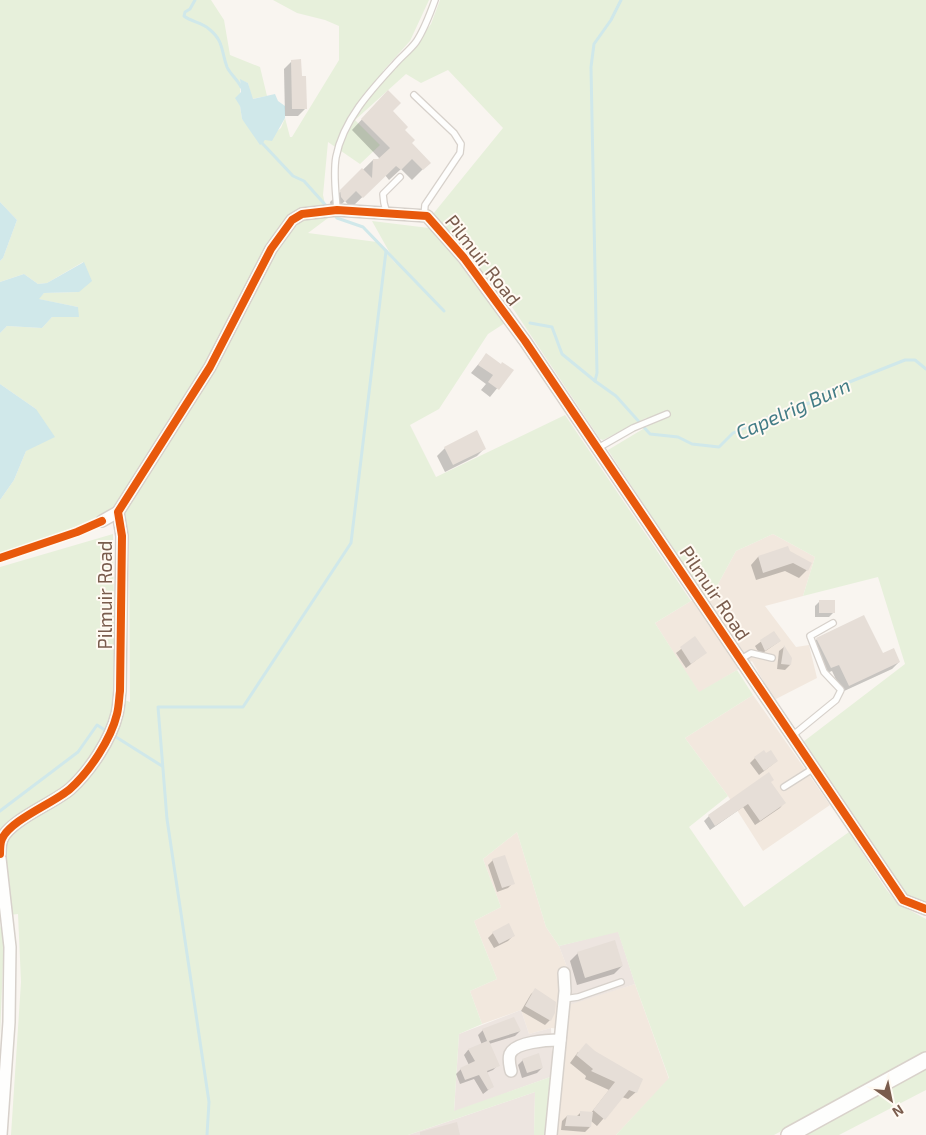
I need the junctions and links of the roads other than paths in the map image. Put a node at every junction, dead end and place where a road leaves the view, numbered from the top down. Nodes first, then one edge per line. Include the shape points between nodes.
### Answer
1 (435, 0) edge
2 (414, 95) dead end
3 (400, 177) dead end
4 (337, 210) junction
5 (387, 214) junction
6 (424, 216) junction
7 (667, 414) dead end
8 (598, 448) junction
9 (118, 512) junction
10 (102, 521) dead end
11 (833, 623) dead end
12 (772, 658) dead end
13 (741, 659) junction
14 (792, 736) junction
15 (814, 768) junction
16 (784, 787) dead end
17 (0, 856) edge
18 (926, 909) edge
19 (564, 973) dead end
20 (621, 982) dead end
21 (564, 999) junction
22 (560, 1040) junction
23 (926, 1060) edge
24 (511, 1071) dead end
25 (1, 1135) edge
26 (551, 1135) edge
27 (789, 1135) edge

1 - 4 lane via 416,42 381,79 353,115 342,137 334,168
2 - 6 lane via 454,132 461,144 460,153 425,205
3 - 5 lane via 383,194
4 - 5 street, Pilmuir Road
4 - 9 street, Pilmuir Road via 302,214 292,220 283,232 210,367
5 - 6 street, Pilmuir Road
6 - 8 street, Pilmuir Road via 464,258 526,341
7 - 8 lane
8 - 13 street, Pilmuir Road
9 - 10 street
9 - 17 street, Pilmuir Road via 122,536 122,606 117,715 107,740 85,772 70,789 8,830 2,839
11 - 14 lane via 810,636 824,672 841,690 836,700
12 - 13 lane via 751,654
13 - 14 street, Pilmuir Road
14 - 15 street, Pilmuir Road
15 - 16 lane
15 - 18 street, Pilmuir Road via 903,900
17 - 25 street, Pilmuir Road via 10,947 9,1022
19 - 21 street
20 - 21 lane
21 - 22 street
22 - 24 street via 516,1047 510,1054
22 - 26 street
23 - 27 street

